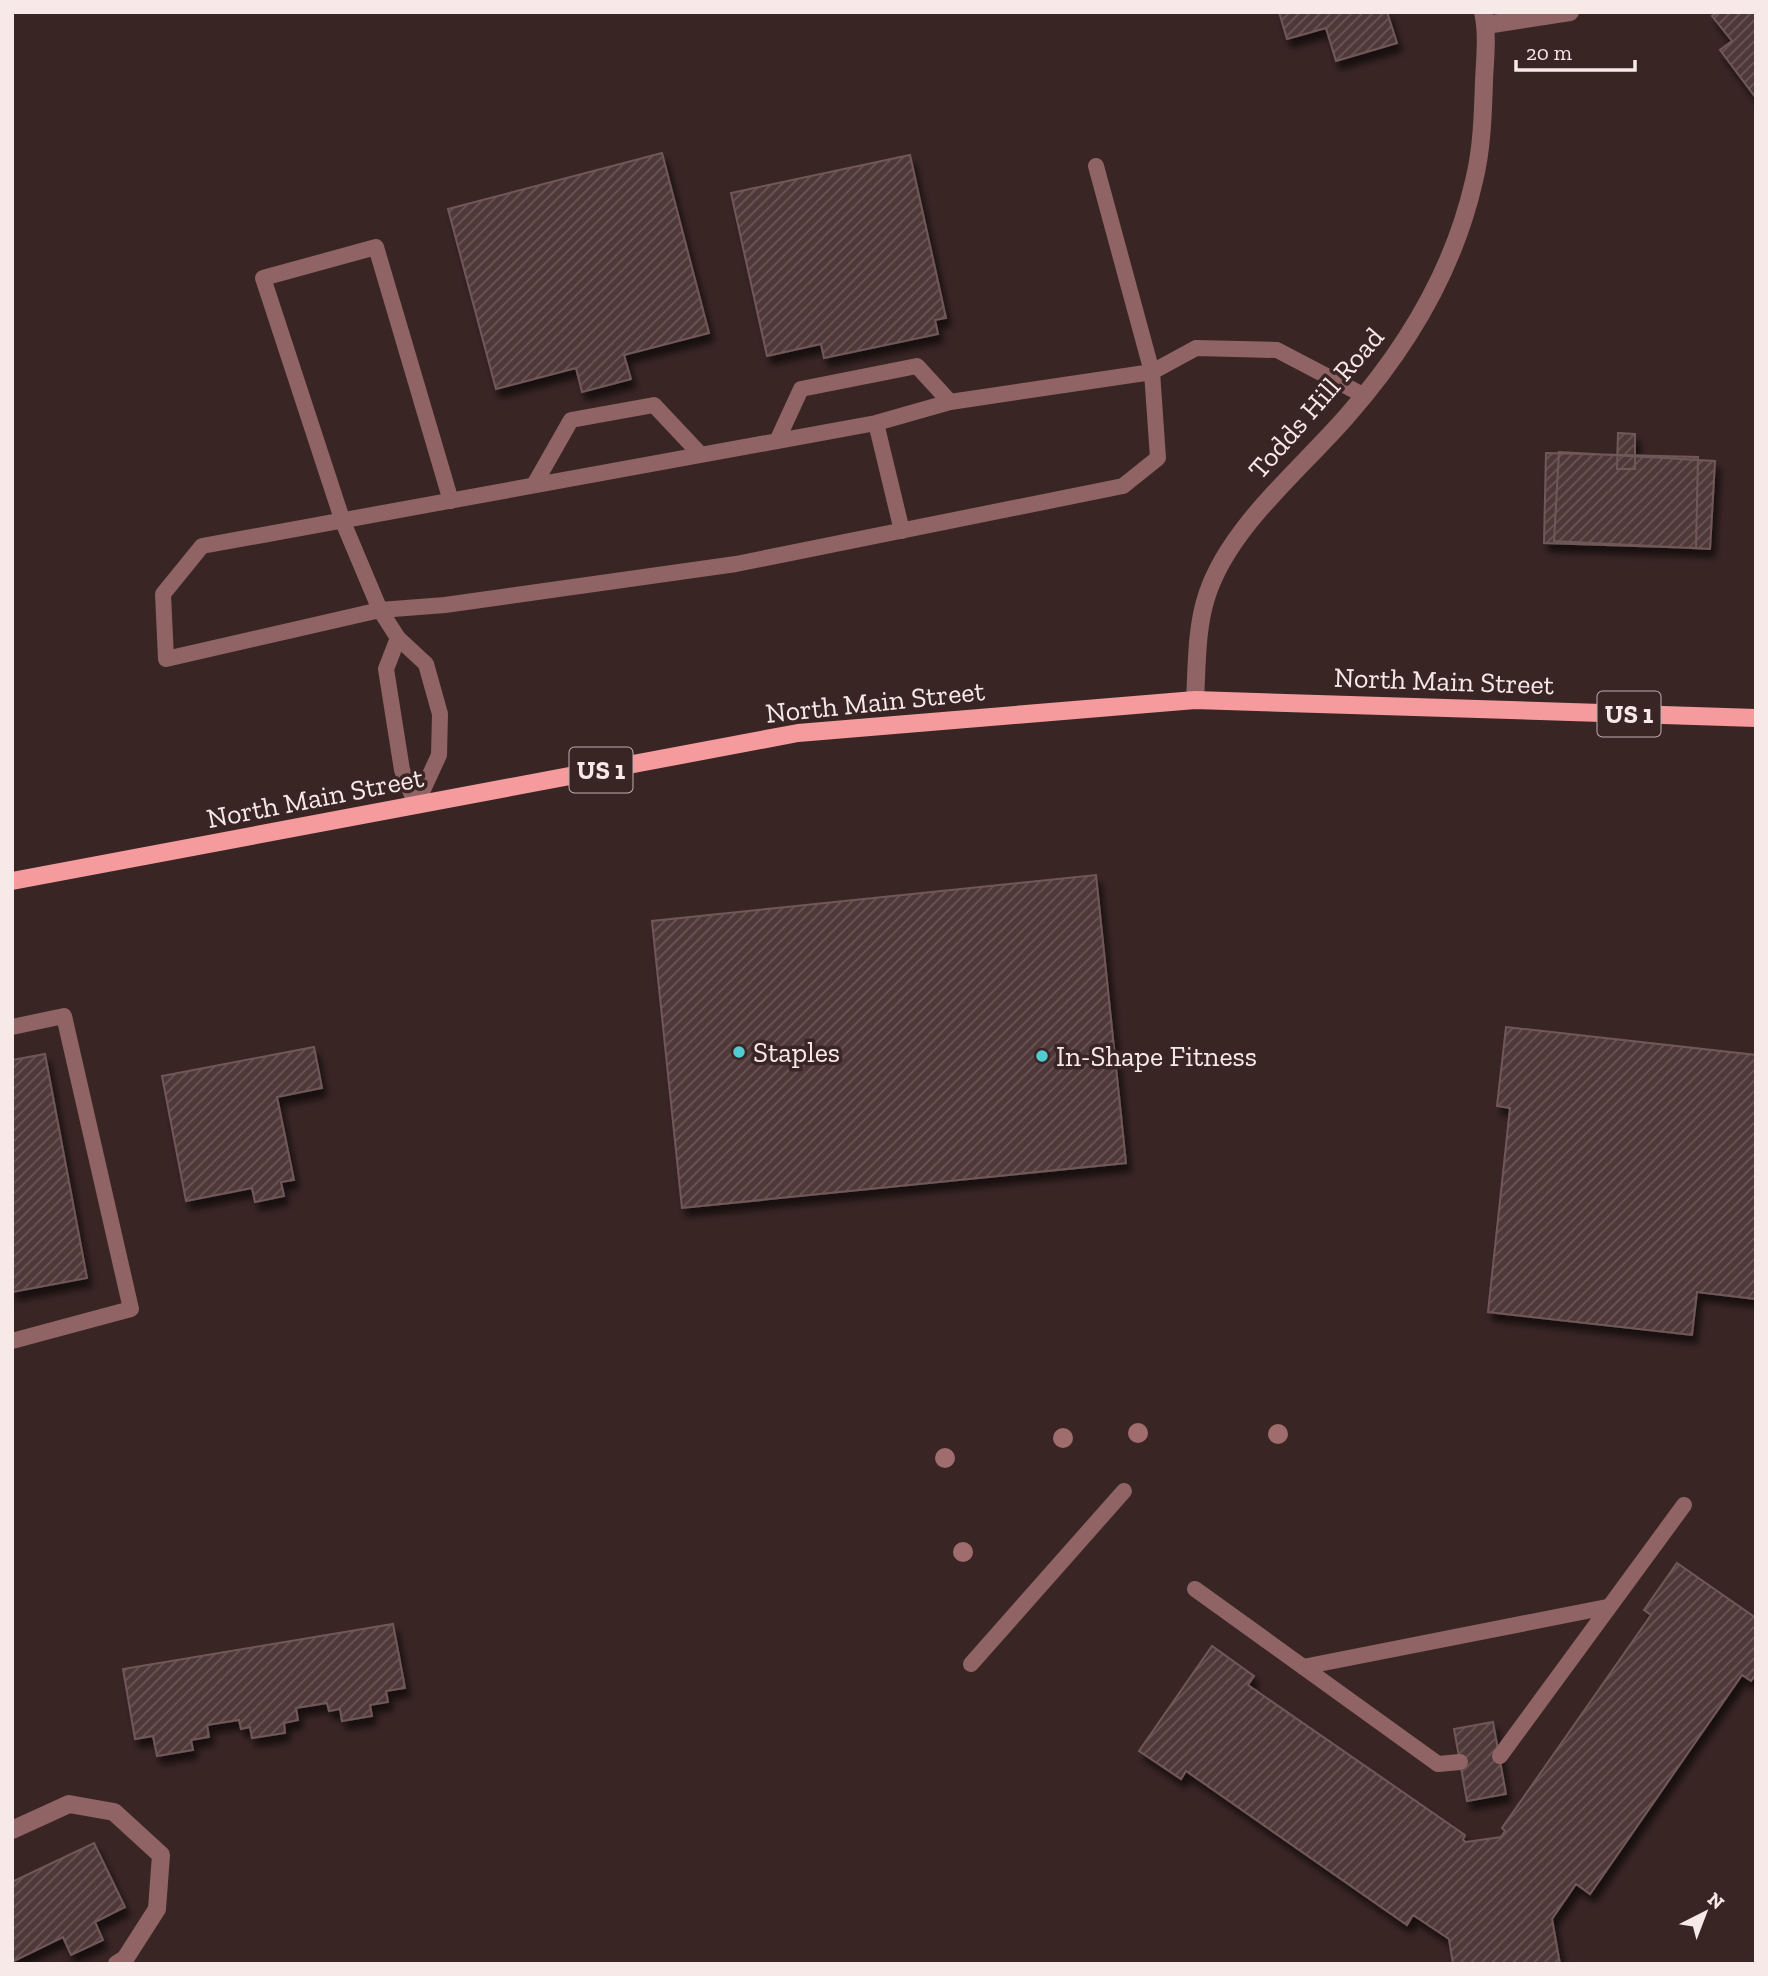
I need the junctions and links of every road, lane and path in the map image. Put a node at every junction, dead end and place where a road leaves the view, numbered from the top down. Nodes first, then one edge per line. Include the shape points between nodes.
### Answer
1 (1570, 12) edge
2 (1484, 19) edge
3 (1096, 166) dead end
4 (1152, 372) junction
5 (1363, 395) junction
6 (950, 402) junction
7 (876, 423) junction
8 (777, 441) junction
9 (701, 455) junction
10 (534, 485) junction
11 (451, 500) junction
12 (343, 522) junction
13 (902, 531) junction
14 (380, 610) junction
15 (398, 638) junction
16 (1195, 700) junction
17 (1756, 718) edge
18 (416, 805) junction
19 (12, 881) edge
20 (12, 1027) edge
21 (12, 1341) edge
22 (1124, 1491) dead end
23 (1684, 1505) dead end
24 (1195, 1589) dead end
25 (1607, 1607) junction
26 (971, 1664) dead end
27 (1303, 1667) junction
28 (1500, 1756) dead end
29 (1460, 1762) dead end
30 (12, 1830) edge
31 (117, 1964) edge

1 - 2 street
2 - 5 street, Todds Hill Road via 1484,102 1475,180 1447,265 1407,338
3 - 4 lane
4 - 5 lane via 1196,348 1277,350
4 - 6 lane
4 - 13 lane via 1158,458 1123,486
5 - 16 street, Todds Hill Road via 1228,551 1207,595
6 - 7 lane
6 - 8 lane via 917,366 801,390
7 - 8 lane
7 - 13 lane
8 - 9 lane
9 - 10 lane
9 - 10 lane via 654,405 571,420
10 - 11 lane
11 - 12 lane
11 - 12 lane via 376,247 263,278
12 - 14 lane
12 - 14 lane via 202,546 163,594 166,659
13 - 14 lane via 736,564
14 - 15 lane
15 - 18 lane via 386,669 402,770
15 - 18 lane via 426,664 440,714 439,755
16 - 17 main road, North Main Street / US 1
16 - 18 main road, North Main Street / US 1 via 798,733
18 - 19 main road, North Main Street / US 1
20 - 21 lane via 64,1017 131,1309
22 - 26 lane
23 - 25 lane
24 - 27 lane
25 - 27 lane
25 - 28 lane
27 - 29 lane via 1438,1764
30 - 31 street via 69,1804 114,1812 161,1855 157,1909 125,1959

